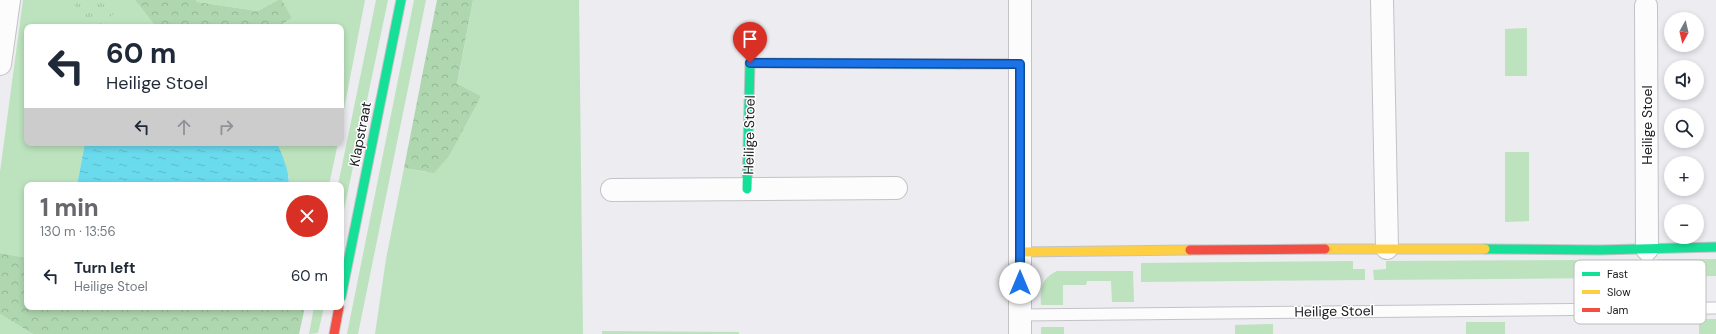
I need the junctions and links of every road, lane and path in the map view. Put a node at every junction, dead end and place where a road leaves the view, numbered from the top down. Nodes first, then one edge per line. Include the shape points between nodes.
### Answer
1 (9, 0) edge
2 (401, 0) edge
3 (1020, 0) edge
4 (1382, 0) edge
5 (1646, 3) edge
6 (0, 64) edge
7 (1020, 64) junction
8 (896, 188) dead end
9 (748, 189) junction
10 (612, 190) dead end
11 (1387, 248) junction
12 (1716, 248) edge
13 (1647, 249) junction
14 (1020, 252) junction
15 (1647, 260) edge
16 (344, 282) edge
17 (338, 310) edge
18 (1574, 310) edge
19 (1020, 324) edge
20 (334, 334) edge

1 - 6 street
2 - 16 street, Klapstraat
3 - 7 street, Heilige Stoel
4 - 11 street
5 - 13 street, Heilige Stoel
7 - 9 street, Heilige Stoel via 750,63
7 - 14 street, Heilige Stoel
8 - 9 street, Heilige Stoel
9 - 10 street, Heilige Stoel
11 - 13 street
11 - 14 street
12 - 13 street
13 - 15 lane, Heilige Stoel
14 - 19 street, Heilige Stoel
17 - 20 street
18 - 19 lane, Heilige Stoel

